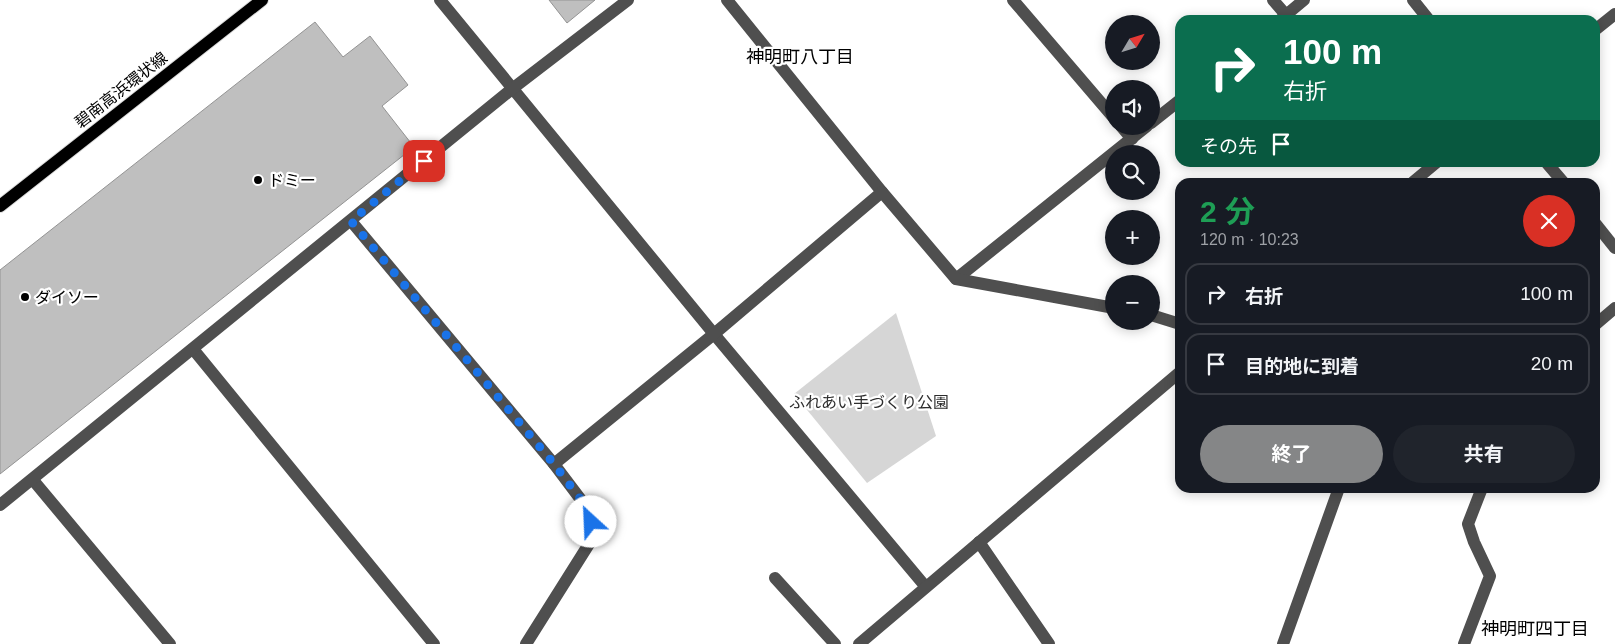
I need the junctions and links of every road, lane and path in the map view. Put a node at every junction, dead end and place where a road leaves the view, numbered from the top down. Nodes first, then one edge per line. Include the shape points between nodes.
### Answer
1 (262, 0) edge
2 (440, 0) edge
3 (628, 0) edge
4 (727, 0) edge
5 (1013, 0) edge
6 (1273, 0) edge
7 (1304, 0) edge
8 (1413, 0) edge
9 (1615, 14) edge
10 (1281, 15) edge
11 (1286, 15) edge
12 (1425, 15) edge
13 (1600, 26) edge
14 (512, 89) junction
15 (1175, 104) edge
16 (1105, 107) edge
17 (1160, 116) edge
18 (1129, 135) edge
19 (1137, 135) edge
20 (1132, 139) junction
21 (1431, 167) edge
22 (1550, 167) edge
23 (1418, 178) edge
24 (1559, 178) edge
25 (882, 192) junction
26 (0, 206) edge
27 (351, 221) junction
28 (1600, 229) edge
29 (1615, 248) edge
30 (956, 279) junction
31 (1105, 306) edge
32 (1615, 308) edge
33 (1160, 318) edge
34 (1600, 321) edge
35 (1175, 322) edge
36 (714, 334) junction
37 (193, 349) junction
38 (1175, 376) edge
39 (554, 464) junction
40 (32, 480) junction
41 (1337, 493) edge
42 (1480, 493) edge
43 (0, 505) edge
44 (979, 542) junction
45 (775, 578) dead end
46 (925, 586) junction
47 (170, 644) edge
48 (434, 644) edge
49 (526, 644) edge
50 (835, 644) edge
51 (859, 644) edge
52 (1049, 644) edge
53 (1283, 644) edge
54 (1464, 644) edge

1 - 26 main road, 碧南高浜環状線
2 - 14 street
3 - 14 street
4 - 25 street
5 - 16 street
6 - 10 street
7 - 11 street
8 - 12 street
9 - 13 street
14 - 27 street
14 - 36 street
15 - 17 street
18 - 20 street
19 - 20 street
20 - 30 street
21 - 23 street
22 - 24 street
25 - 30 street
25 - 36 street
27 - 37 street
27 - 39 street
28 - 29 street
30 - 31 street
32 - 34 street
33 - 35 street
36 - 39 street
36 - 46 street
37 - 40 street
37 - 48 street
38 - 44 street
39 - 49 street via 588,509 594,536
40 - 43 street
40 - 47 street
41 - 53 street
42 - 54 street via 1468,524 1490,576
44 - 46 street
44 - 52 street
45 - 50 street
46 - 51 street

